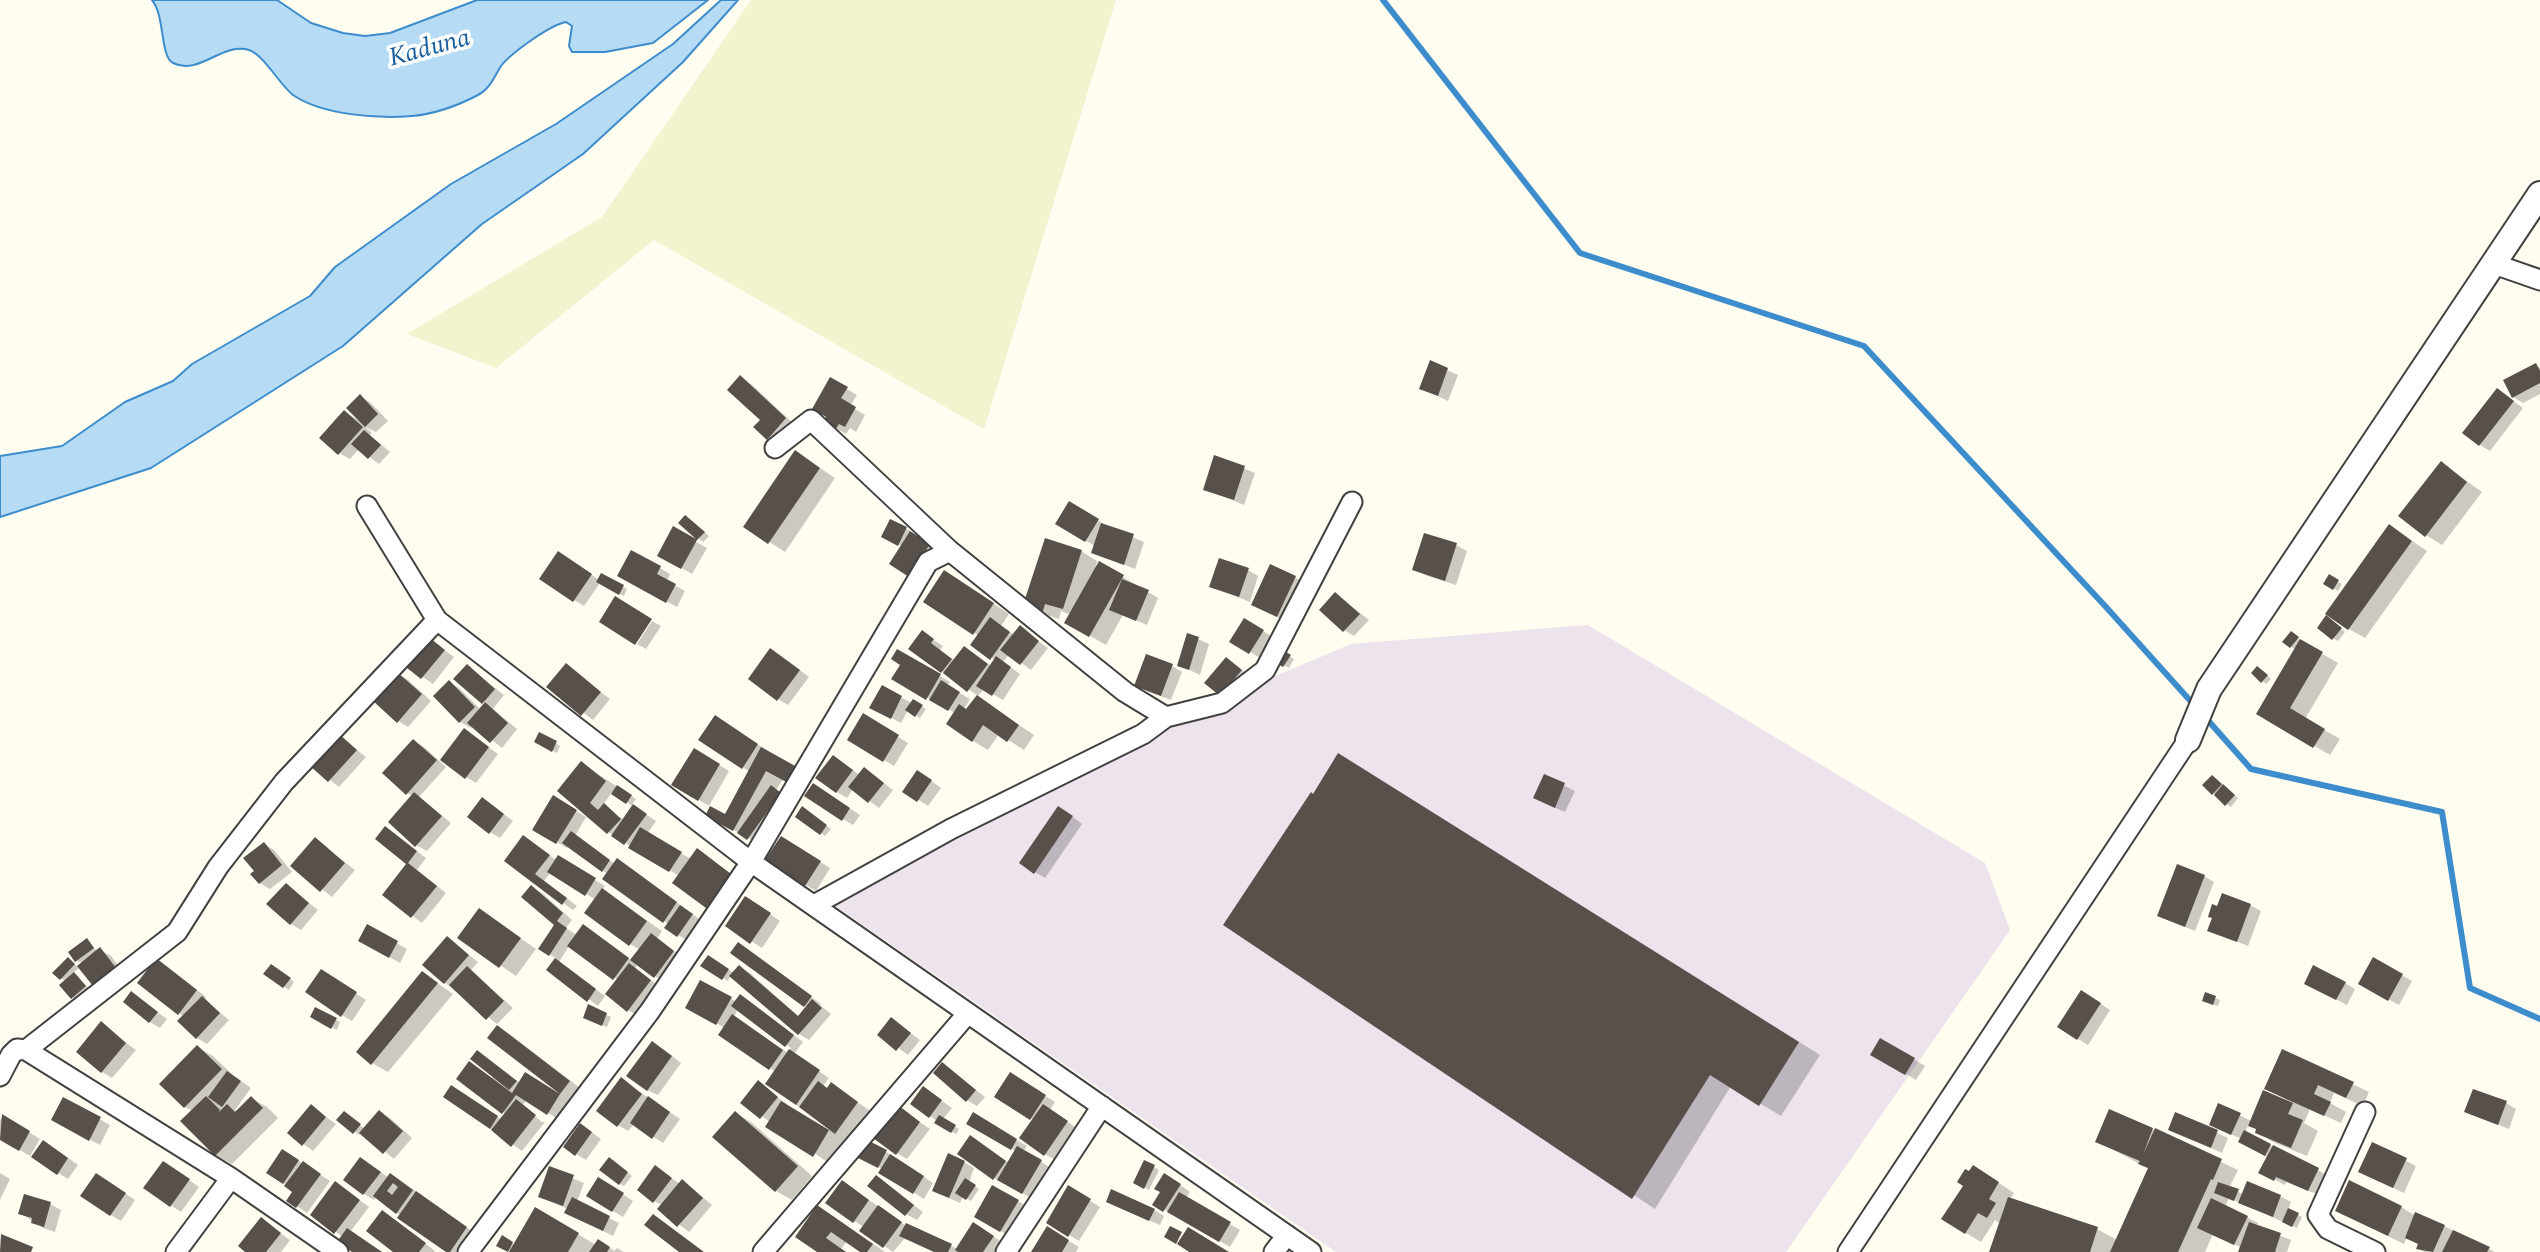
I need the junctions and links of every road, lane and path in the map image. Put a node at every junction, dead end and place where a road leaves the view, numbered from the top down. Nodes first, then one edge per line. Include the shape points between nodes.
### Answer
1 (2540, 194) edge
2 (2494, 264) junction
3 (2540, 280) edge
4 (775, 448) dead end
5 (1352, 502) dead end
6 (367, 506) dead end
7 (950, 551) junction
8 (436, 620) junction
9 (1166, 717) junction
10 (2188, 740) joint
11 (751, 862) junction
12 (814, 905) junction
13 (968, 1013) junction
14 (26, 1050) junction
15 (0, 1076) edge
16 (1102, 1106) junction
17 (2364, 1112) dead end
18 (231, 1178) junction
19 (1287, 1235) junction
20 (176, 1252) edge
21 (338, 1252) edge
22 (468, 1252) edge
23 (763, 1252) edge
24 (1006, 1252) edge
25 (1274, 1252) edge
26 (1311, 1252) edge
27 (1849, 1252) edge
28 (2375, 1252) edge

1 - 2 street
2 - 3 street
2 - 10 street via 2209,689
4 - 7 street via 811,420
5 - 9 street via 1265,670 1222,704
6 - 8 street
7 - 9 street via 1125,692
7 - 11 street via 928,562
8 - 11 street
8 - 14 street via 284,782 218,867 177,932
9 - 12 street via 1143,734 951,829
10 - 27 street
11 - 12 street
11 - 22 street via 650,1011
12 - 13 street
13 - 16 street
13 - 23 street
14 - 15 street via 17,1049 11,1055
14 - 18 street
16 - 19 street
16 - 24 street
17 - 28 street via 2318,1215 2328,1229
18 - 20 street
18 - 21 street
19 - 25 street
19 - 26 street

